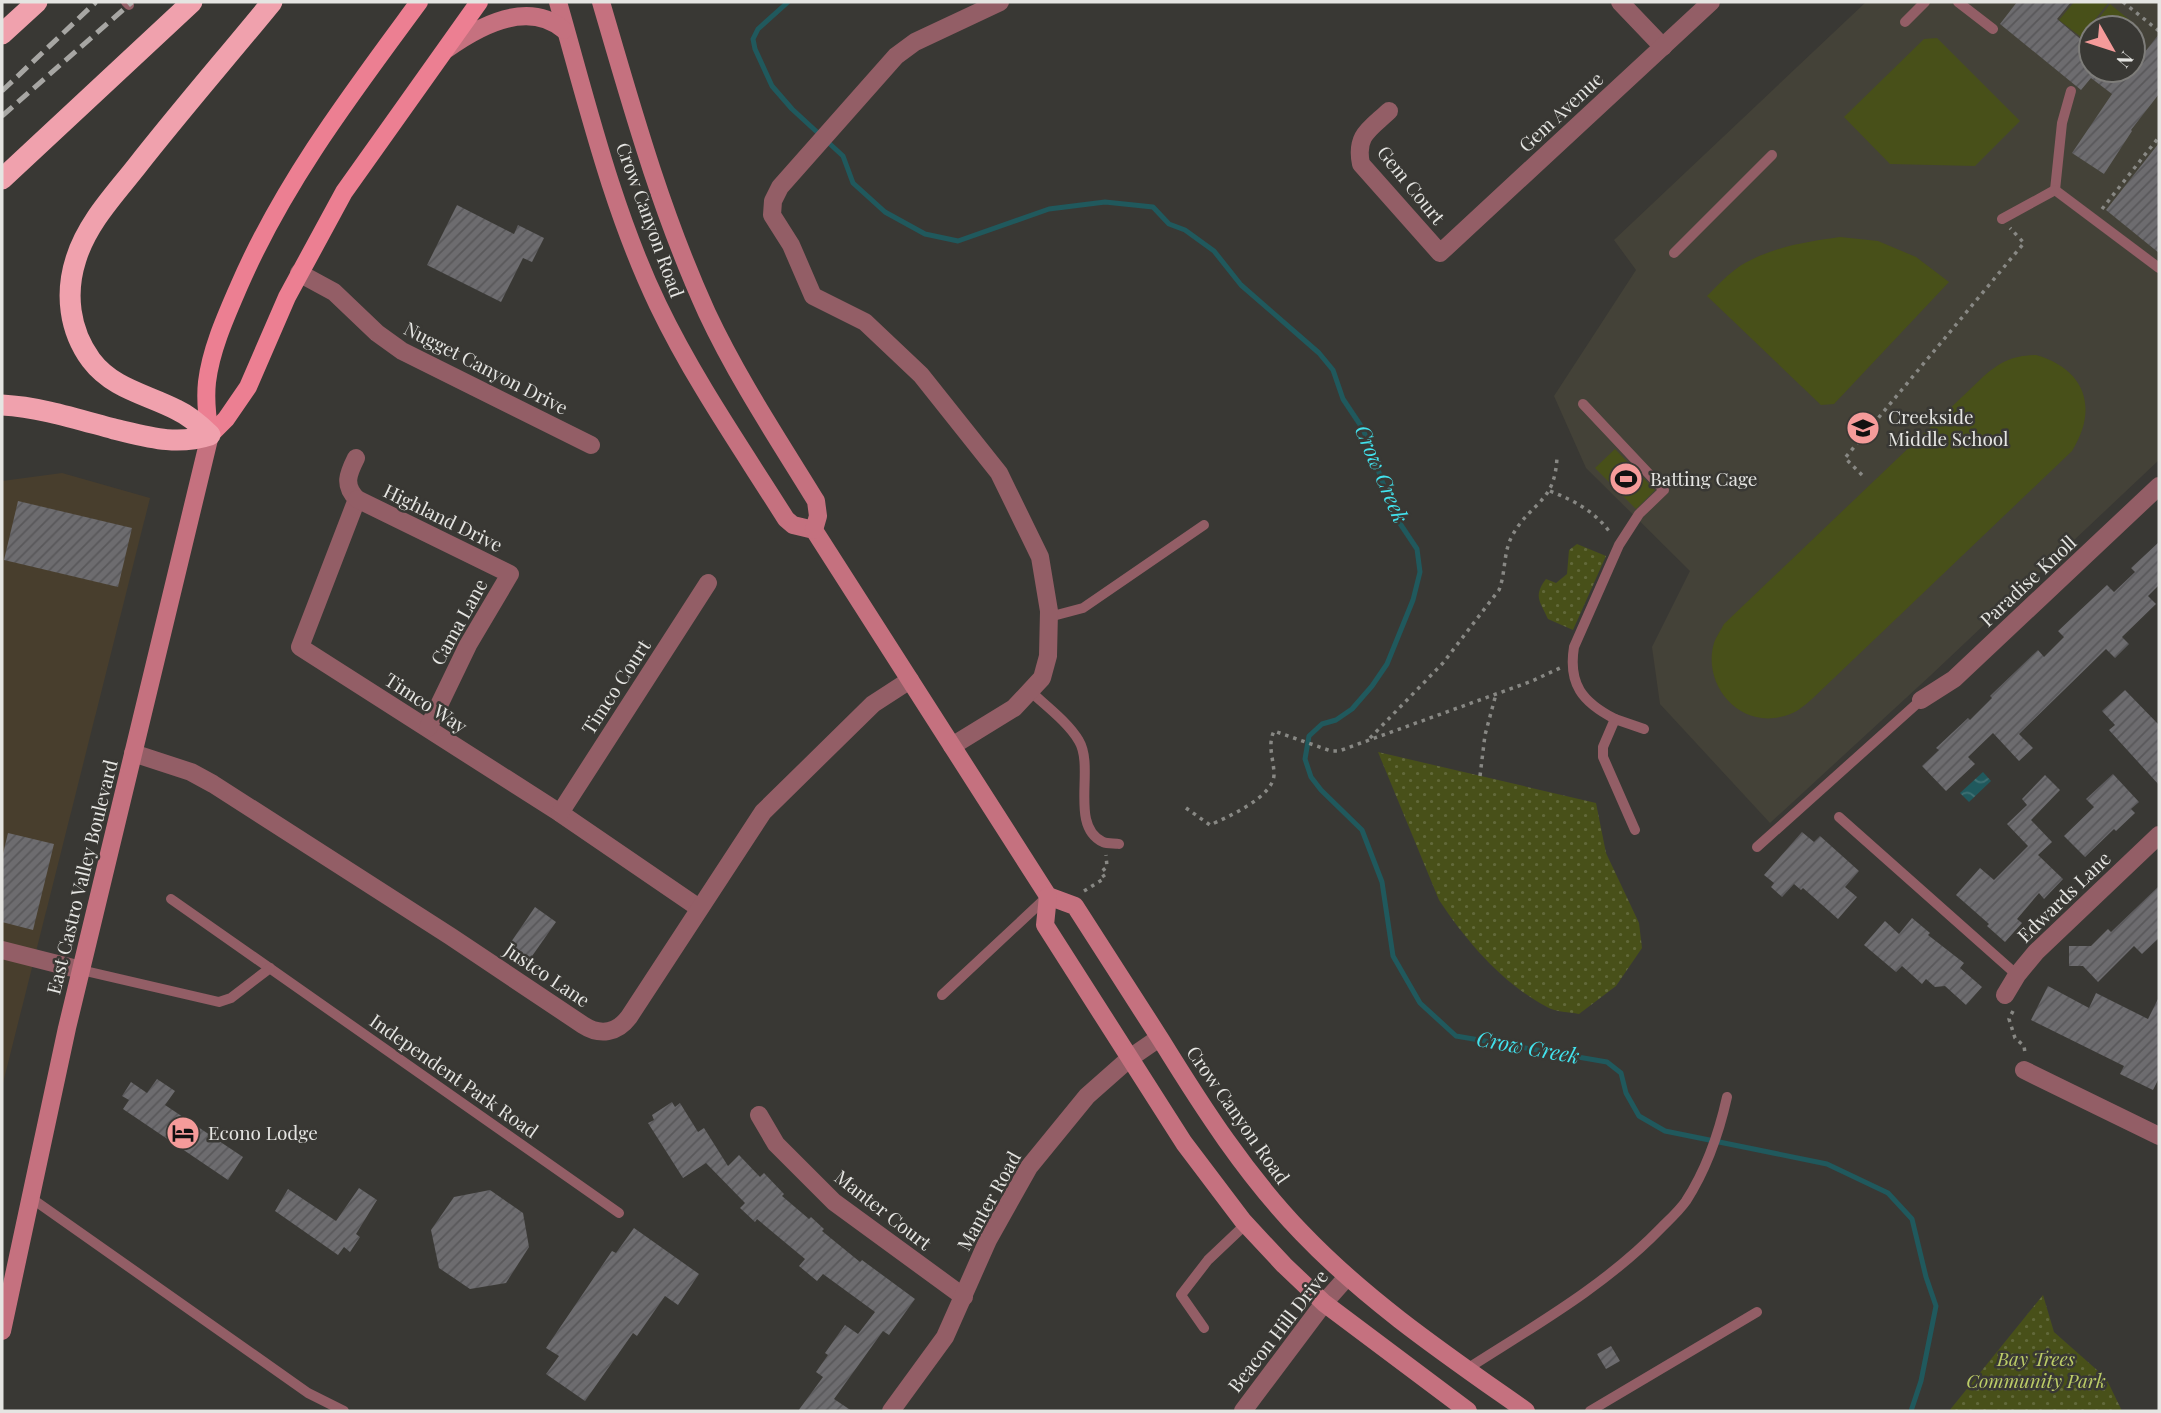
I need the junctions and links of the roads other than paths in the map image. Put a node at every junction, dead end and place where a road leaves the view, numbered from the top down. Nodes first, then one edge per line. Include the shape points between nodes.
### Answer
1 (37, 2) edge
2 (192, 2) edge
3 (272, 2) edge
4 (419, 2) edge
5 (479, 2) edge
6 (558, 2) edge
7 (601, 2) edge
8 (1000, 2) edge
9 (1620, 2) edge
10 (1712, 2) edge
11 (1925, 2) edge
12 (1958, 2) edge
13 (1905, 22) dead end
14 (1993, 29) dead end
15 (2, 34) edge
16 (568, 36) junction
17 (1663, 47) junction
18 (444, 51) junction
19 (2071, 91) dead end
20 (1389, 111) dead end
21 (1772, 155) dead end
22 (2, 178) edge
23 (2055, 190) junction
24 (2002, 219) road end
25 (1440, 253) joint
26 (1674, 253) dead end
27 (2159, 268) edge
28 (299, 274) junction
29 (1583, 404) dead end
30 (2, 405) edge
31 (210, 435) junction
32 (591, 445) dead end
33 (356, 458) dead end
34 (2159, 486) edge
35 (357, 499) junction
36 (1204, 525) dead end
37 (814, 530) junction
38 (510, 574) joint
39 (708, 583) dead end
40 (1049, 617) junction
41 (910, 680) junction
42 (1030, 691) junction
43 (1921, 700) joint
44 (1615, 719) junction
45 (428, 728) junction
46 (1644, 729) dead end
47 (952, 746) junction
48 (133, 753) junction
49 (560, 813) junction
50 (1839, 817) dead end
51 (1635, 830) dead end
52 (2159, 835) edge
53 (1119, 844) dead end
54 (1756, 847) dead end
55 (1048, 896) junction
56 (171, 899) dead end
57 (699, 908) junction
58 (2, 950) edge
59 (270, 968) junction
60 (81, 970) junction
61 (2010, 987) joint
62 (942, 995) dead end
63 (1159, 1038) junction
64 (1130, 1058) junction
65 (2027, 1071) road end
66 (1727, 1097) dead end
67 (760, 1115) dead end
68 (2159, 1136) edge
69 (31, 1198) junction
70 (619, 1213) dead end
71 (1246, 1224) junction
72 (1347, 1277) junction
73 (964, 1297) junction
74 (1324, 1303) junction
75 (1757, 1312) dead end
76 (1204, 1328) dead end
77 (2, 1331) edge
78 (1467, 1369) junction
79 (344, 1411) edge
80 (891, 1411) edge
81 (1243, 1411) edge
82 (1468, 1411) edge
83 (1526, 1411) edge
84 (1590, 1411) edge

1 - 15 highway
2 - 22 highway
3 - 31 highway via 100,214 79,249 71,283 75,328 96,366 125,388 188,416
4 - 31 main road, East Castro Valley Boulevard via 303,164 250,260 209,367
5 - 18 main road, East Castro Valley Boulevard
6 - 16 main road, Crow Canyon Road
7 - 37 main road, Crow Canyon Road via 676,241 740,377 816,501
8 - 40 street via 906,48 780,187 772,215 813,296 865,322 922,375 999,473 1040,558
9 - 17 street
10 - 17 street, Gem Avenue
11 - 13 lane
12 - 14 lane
16 - 18 main road via 540,7 515,5
16 - 37 main road, Crow Canyon Road via 614,192 666,321 786,519
17 - 25 street, Gem Avenue
18 - 28 main road, East Castro Valley Boulevard via 344,192
19 - 23 lane via 2062,123
20 - 25 street, Gem Court via 1364,135 1358,149 1361,164
21 - 26 lane
23 - 24 lane
23 - 27 lane
28 - 31 main road, East Castro Valley Boulevard via 248,387
28 - 32 street, Nugget Canyon Drive via 334,292 402,351
29 - 44 lane via 1664,490 1639,514 1619,545 1579,632 1571,663 1588,702
30 - 31 highway via 156,440 184,441
31 - 48 main road, East Castro Valley Boulevard
33 - 35 street via 346,480
34 - 43 street, Paradise Knoll via 1954,679
35 - 38 street, Highland Drive
35 - 45 street, Timco Way via 300,647
36 - 40 lane via 1083,608
37 - 41 main road
38 - 45 street, Cama Lane via 468,645
39 - 49 street, Timco Court
40 - 42 street via 1048,656 1042,678
41 - 47 main road
41 - 57 street, Justco Lane via 873,704 777,797 755,822
42 - 47 street via 1014,708
42 - 53 lane via 1080,742 1086,821 1104,843
43 - 54 lane
44 - 46 lane
44 - 51 lane via 1602,757
45 - 49 street, Timco Way
47 - 55 main road
48 - 57 street, Justco Lane via 213,783 596,1032 609,1032 625,1023
48 - 60 main road, East Castro Valley Boulevard
49 - 57 street, Timco Way
50 - 61 lane
52 - 61 street, Edwards Lane via 2036,952
55 - 62 lane
55 - 63 main road, Crow Canyon Road via 1075,906
55 - 64 main road via 1045,925
56 - 59 lane, Independent Park Road
58 - 60 street
59 - 60 lane via 219,1002
59 - 70 lane, Independent Park Road
60 - 69 main road, East Castro Valley Boulevard
63 - 64 street, Manter Road
63 - 72 main road, Crow Canyon Road via 1250,1174
64 - 71 main road via 1196,1160
64 - 73 street, Manter Road via 1087,1096 1029,1167 988,1240
65 - 68 street
66 - 78 lane via 1706,1164 1685,1203 1640,1250 1579,1297
67 - 73 street, Manter Court via 776,1144 834,1202
69 - 77 main road, East Castro Valley Boulevard
69 - 79 lane via 308,1394
71 - 74 main road
71 - 76 lane via 1208,1259 1181,1295
72 - 74 street, Beacon Hill Drive
72 - 78 main road, Crow Canyon Road
73 - 80 street, Manter Road via 945,1337
74 - 81 street, Beacon Hill Drive
74 - 82 main road
75 - 84 lane
78 - 83 main road, Crow Canyon Road

